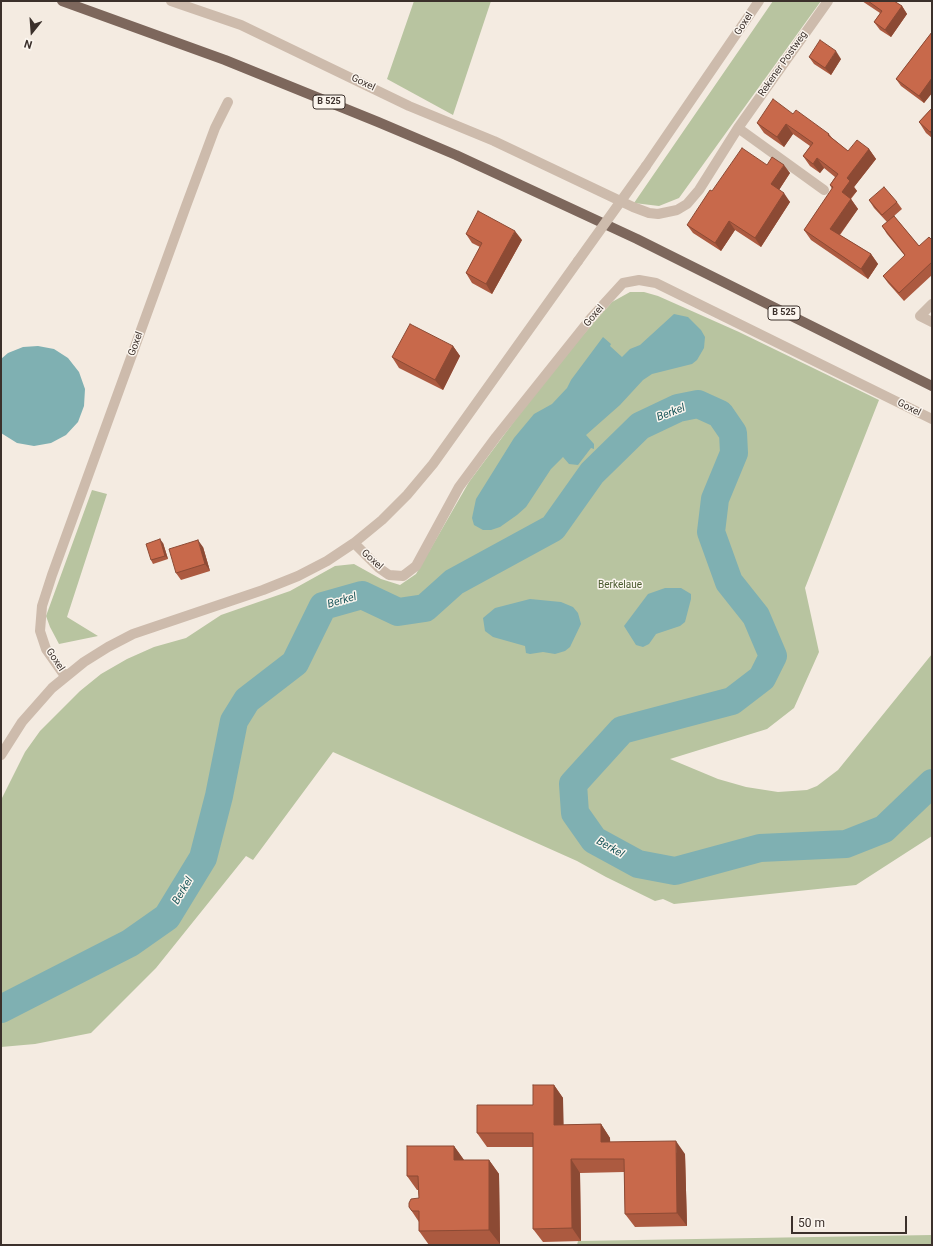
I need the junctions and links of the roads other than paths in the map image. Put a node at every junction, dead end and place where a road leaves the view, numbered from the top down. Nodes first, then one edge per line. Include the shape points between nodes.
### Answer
1 (62, 1) edge
2 (171, 1) edge
3 (759, 1) edge
4 (828, 1) edge
5 (228, 102) dead end
6 (738, 128) junction
7 (824, 190) dead end
8 (618, 200) joint
9 (932, 304) edge
10 (932, 322) edge
11 (932, 386) edge
12 (932, 419) edge
13 (354, 543) junction
14 (65, 676) junction
15 (1, 755) edge

1 - 11 main road, B 525 via 232,63 456,155 637,239
2 - 8 street, Goxel via 241,25 409,106 494,141
3 - 13 street, Goxel, bridge via 646,166 433,464 408,495
4 - 6 street, Rekener Postweg
5 - 14 street, Goxel via 215,128 42,606 40,631 46,649
6 - 7 street
6 - 8 street, Rekener Postweg via 699,190 687,204 677,210 658,214
9 - 10 street via 920,316
12 - 13 street, Goxel via 656,282 640,280 623,283 591,318 496,437 460,488 416,566 403,576 389,575
13 - 14 street, Goxel via 312,569 270,587 156,625 120,640
14 - 15 street, Goxel via 22,722

